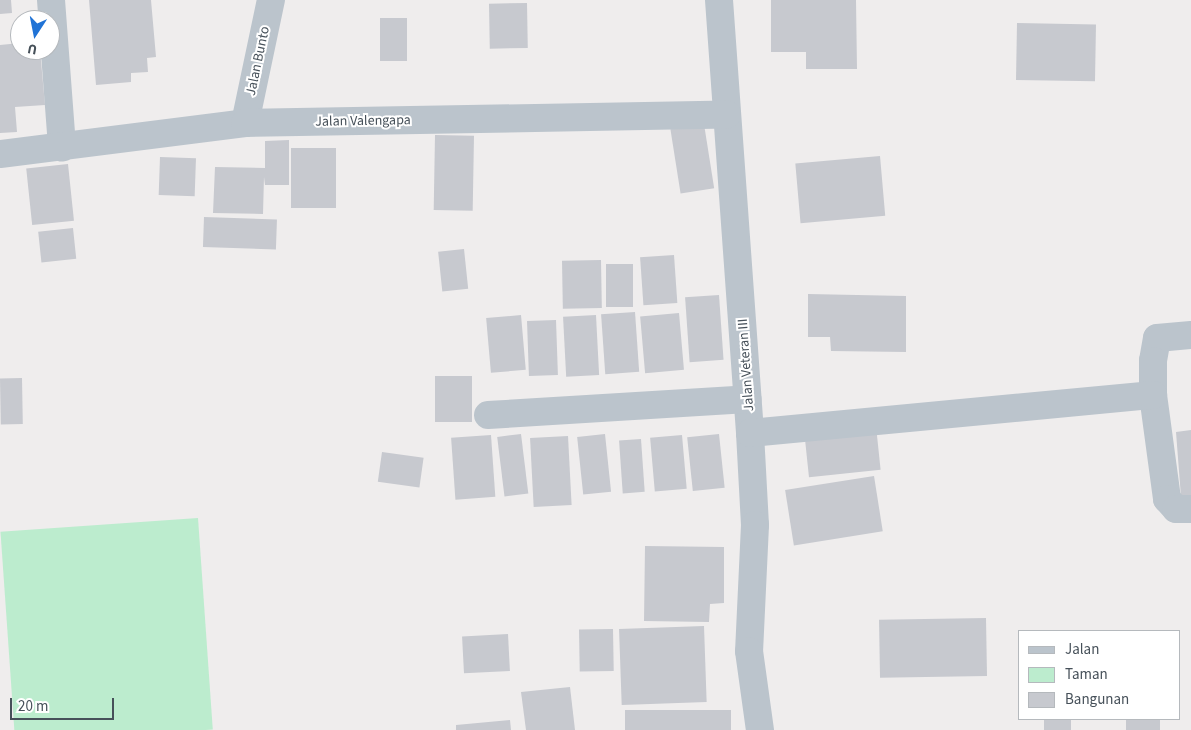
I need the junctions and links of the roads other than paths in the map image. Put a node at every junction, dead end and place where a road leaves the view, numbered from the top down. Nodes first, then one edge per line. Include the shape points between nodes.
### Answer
1 (51, 0) edge
2 (271, 0) edge
3 (718, 0) edge
4 (728, 115) junction
5 (245, 122) junction
6 (62, 148) junction
7 (0, 154) edge
8 (1191, 335) edge
9 (1153, 395) junction
10 (748, 400) junction
11 (488, 415) dead end
12 (750, 433) junction
13 (1191, 509) edge
14 (760, 730) edge

1 - 6 street
2 - 5 street, Jalan Bunto
3 - 4 street, Jalan Veteran III
4 - 5 street, Jalan Valengapa
4 - 10 street, Jalan Veteran III
5 - 6 street, Jalan Valengapa
6 - 7 street, Jalan Valengapa
8 - 9 street via 1162,336 1154,342
9 - 12 street
9 - 13 street via 1167,499 1176,509
10 - 11 street
10 - 12 street, Jalan Veteran III
12 - 14 street, Jalan Veteran III via 755,525 749,651

